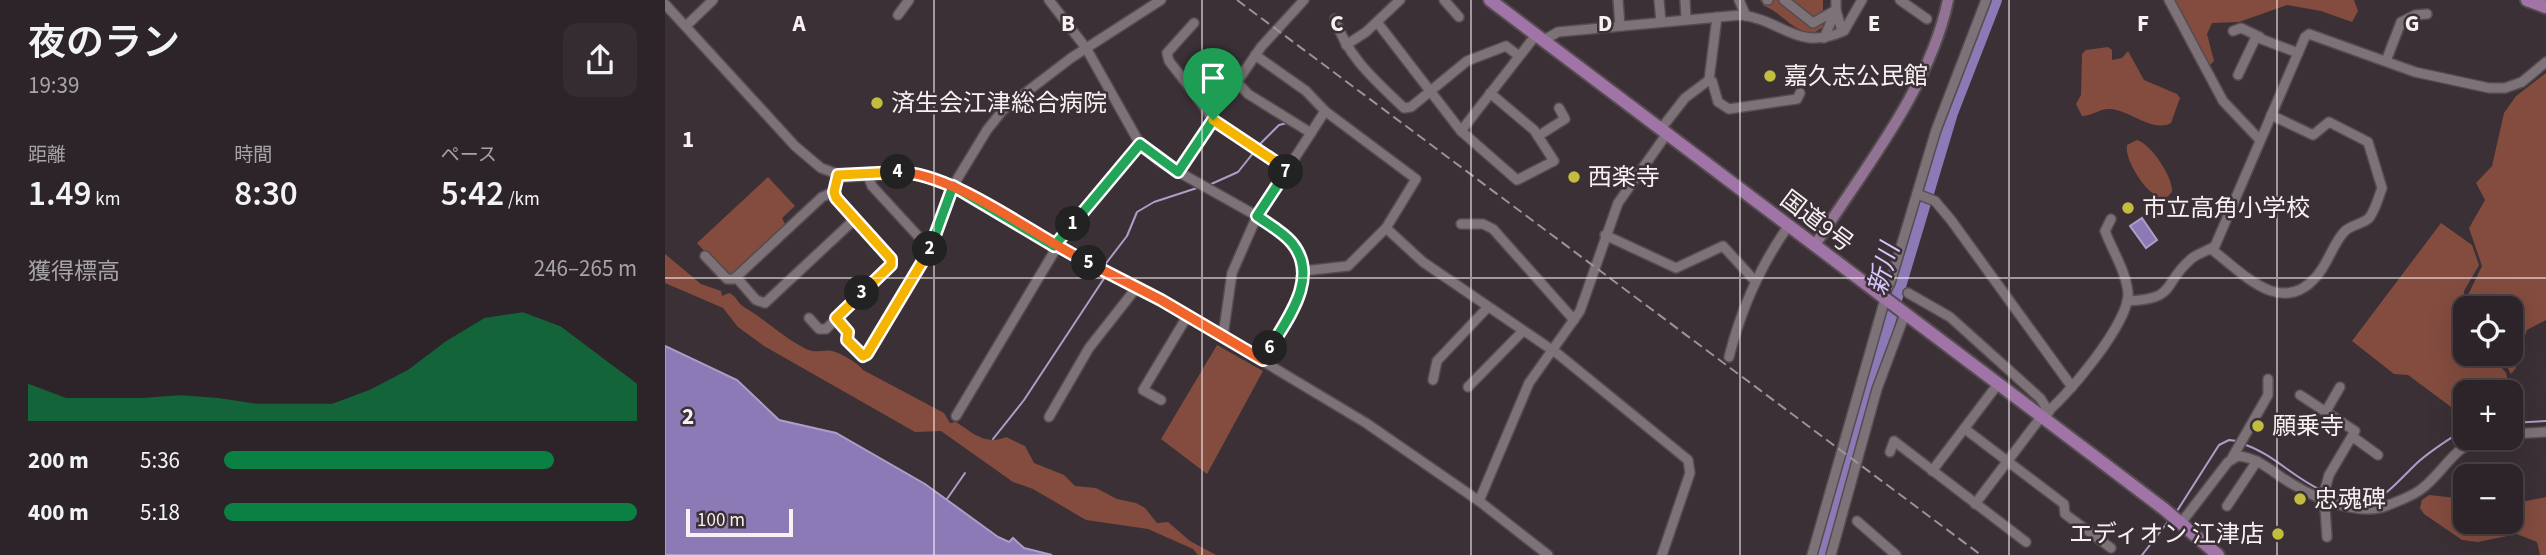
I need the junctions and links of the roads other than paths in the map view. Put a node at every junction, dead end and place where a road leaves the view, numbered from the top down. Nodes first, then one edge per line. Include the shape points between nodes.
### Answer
1 (713, 0) edge
2 (909, 0) edge
3 (1049, 0) edge
4 (1161, 0) edge
5 (1304, 0) edge
6 (1400, 0) edge
7 (1444, 0) edge
8 (1490, 0) edge
9 (1618, 0) edge
10 (1659, 0) edge
11 (1685, 0) edge
12 (1739, 0) edge
13 (1784, 0) edge
14 (1862, 0) edge
15 (1900, 0) edge
16 (1948, 0) edge
17 (1986, 0) edge
18 (2169, 0) edge
19 (2526, 0) edge
20 (665, 4) edge
21 (1836, 5) edge
22 (2546, 7) edge
23 (2427, 14) dead end
24 (898, 15) dead end
25 (1746, 16) junction
26 (1459, 17) dead end
27 (1717, 17) junction
28 (1335, 19) dead end
29 (1686, 19) junction
30 (1927, 19) dead end
31 (1377, 22) junction
32 (1661, 22) junction
33 (1194, 23) dead end
34 (686, 26) junction
35 (1620, 26) junction
36 (1842, 31) junction
37 (2233, 31) dead end
38 (1540, 37) junction
39 (2260, 37) junction
40 (1824, 38) junction
41 (1346, 45) junction
42 (1086, 48) junction
43 (2298, 53) junction
44 (1255, 55) junction
45 (1519, 56) junction
46 (2386, 61) junction
47 (2546, 62) edge
48 (2238, 75) dead end
49 (1709, 80) junction
50 (1237, 82) junction
51 (1430, 91) junction
52 (1194, 93) junction
53 (1490, 93) junction
54 (1800, 93) dead end
55 (1559, 108) dead end
56 (1325, 111) junction
57 (2271, 115) junction
58 (1213, 120) junction
59 (1461, 131) junction
60 (1663, 132) junction
61 (1311, 133) junction
62 (1538, 136) junction
63 (2260, 140) junction
64 (1140, 144) junction
65 (1288, 170) junction
66 (1178, 172) junction
67 (838, 175) junction
68 (868, 176) junction
69 (953, 186) junction
70 (834, 192) junction
71 (1918, 195) junction
72 (1257, 216) junction
73 (855, 219) junction
74 (2111, 219) dead end
75 (1461, 224) dead end
76 (1789, 226) junction
77 (1386, 228) junction
78 (1605, 235) junction
79 (1815, 245) junction
80 (1055, 246) junction
81 (930, 249) junction
82 (2211, 249) junction
83 (705, 256) dead end
84 (1303, 271) junction
85 (736, 277) junction
86 (1755, 281) junction
87 (1137, 286) junction
88 (1908, 293) dead end
89 (1885, 299) junction
90 (2127, 301) junction
91 (1488, 307) junction
92 (1903, 313) junction
93 (1188, 315) junction
94 (809, 318) dead end
95 (836, 318) junction
96 (1574, 320) junction
97 (1523, 331) junction
98 (1223, 336) junction
99 (1551, 350) junction
100 (1729, 357) dead end
101 (1263, 360) junction
102 (2267, 379) dead end
103 (1433, 380) dead end
104 (1998, 384) junction
105 (1468, 387) dead end
106 (2072, 387) junction
107 (2340, 387) dead end
108 (2301, 395) dead end
109 (1161, 400) dead end
110 (2326, 411) junction
111 (2045, 414) junction
112 (956, 416) dead end
113 (1049, 417) dead end
114 (1965, 429) junction
115 (2546, 432) edge
116 (2523, 433) edge
117 (2353, 437) junction
118 (2458, 450) edge
119 (1890, 452) dead end
120 (2378, 455) dead end
121 (2232, 458) junction
122 (2008, 461) junction
123 (2257, 461) junction
124 (1932, 471) junction
125 (2324, 493) junction
126 (1479, 502) junction
127 (1975, 504) junction
128 (2227, 506) dead end
129 (1857, 521) dead end
130 (2181, 523) junction
131 (2327, 537) dead end
132 (2026, 542) dead end
133 (2111, 548) dead end
134 (2209, 552) edge
135 (1548, 555) edge
136 (1662, 555) edge
137 (1812, 555) edge
138 (1832, 555) edge
139 (1896, 555) edge

1 - 34 street
2 - 24 street
3 - 42 street
4 - 42 street
5 - 44 street
6 - 31 street
7 - 26 street
8 - 38 highway, 国道9号
9 - 35 street
10 - 32 street
11 - 29 street
12 - 25 street
13 - 21 street via 1813,23
14 - 36 street
15 - 30 street
16 - 79 main road via 1924,72
17 - 71 street via 1945,103
18 - 63 street via 2223,101
19 - 22 highway
20 - 34 street
21 - 36 street
21 - 40 street
23 - 46 street via 2401,22
25 - 27 street
25 - 40 street via 1798,38
27 - 29 street
27 - 49 street
28 - 41 street
29 - 32 street
31 - 41 street
31 - 51 street
32 - 35 street
33 - 52 street via 1167,52
34 - 67 street via 795,146 821,168
35 - 38 street
36 - 40 street
37 - 39 street via 2241,28
38 - 45 street
38 - 60 highway, 国道9号
39 - 43 street
39 - 48 street via 2252,42
41 - 51 street via 1365,71 1404,108
42 - 64 street
42 - 69 street via 1003,110
43 - 46 street via 2311,34
43 - 57 street
44 - 50 street
44 - 56 street via 1306,90
45 - 51 street via 1506,46 1467,61
45 - 53 street
46 - 47 street via 2415,72 2496,89 2522,82
49 - 54 street via 1718,102 1729,109 1797,99
49 - 60 street via 1691,92
50 - 52 street via 1220,69
50 - 61 street via 1248,94
51 - 59 street
52 - 58 street
53 - 59 street
53 - 62 street
55 - 62 street via 1565,119
56 - 61 street
56 - 77 street via 1416,179
57 - 63 street
57 - 82 street via 2313,135 2329,122 2363,138 2370,146 2380,194 2369,217 2345,231 2317,276 2282,294 2261,289
58 - 65 street
58 - 66 street
59 - 62 street via 1517,180 1554,161
60 - 76 highway, 国道9号
60 - 78 street via 1618,203
61 - 65 street
63 - 82 street
64 - 66 street
64 - 80 street
65 - 72 street
66 - 72 street
67 - 68 street
67 - 70 street
68 - 69 street via 915,173
68 - 81 street
69 - 80 street
69 - 81 street
70 - 73 street
70 - 85 street via 822,197
71 - 89 street
71 - 106 street via 1933,199
72 - 84 street via 1290,241 1301,256
72 - 98 street via 1232,273
73 - 85 street via 765,303 756,300
73 - 95 street via 891,259 891,265
74 - 90 street via 2105,231 2125,281
75 - 96 street via 1493,229
76 - 79 highway, 国道9号
76 - 86 street
77 - 84 street via 1348,266
77 - 91 street via 1423,262
78 - 86 street via 1676,268 1723,246
78 - 96 street
79 - 89 highway, 国道9号
80 - 87 street
80 - 112 street
81 - 95 street via 865,356 847,340 848,332
82 - 90 street via 2190,260 2163,295
83 - 85 street via 727,279
84 - 101 street via 1298,301
86 - 100 street
87 - 93 street
87 - 113 street via 1089,348
88 - 111 street via 1950,317 2040,398
89 - 92 highway, 国道9号
89 - 137 street
90 - 106 street via 2104,347
91 - 97 street
91 - 103 street via 1437,361
92 - 104 highway, 国道9号
92 - 138 street
93 - 98 street
93 - 109 street via 1143,390
94 - 95 street via 822,330
96 - 99 street
97 - 99 street
97 - 105 street
98 - 101 street
99 - 126 street via 1529,383
99 - 136 street via 1689,460 1690,473
101 - 126 street via 1366,423
102 - 121 street via 2267,394
104 - 111 highway, 国道9号
104 - 114 street
106 - 111 street
107 - 110 street
108 - 110 street
110 - 117 street via 2353,427
111 - 122 street
111 - 130 highway, 国道9号
114 - 122 street
114 - 124 street
115 - 116 street
117 - 120 street
117 - 125 street via 2329,475
118 - 125 street via 2423,488 2381,508 2362,509
119 - 124 street via 1894,442
121 - 123 street
121 - 130 street
122 - 127 street
122 - 133 street via 2064,504 2065,514
123 - 125 street via 2293,485
123 - 128 street
124 - 127 street
125 - 131 street
126 - 135 street
127 - 132 street
129 - 139 street
130 - 134 highway, 国道9号

